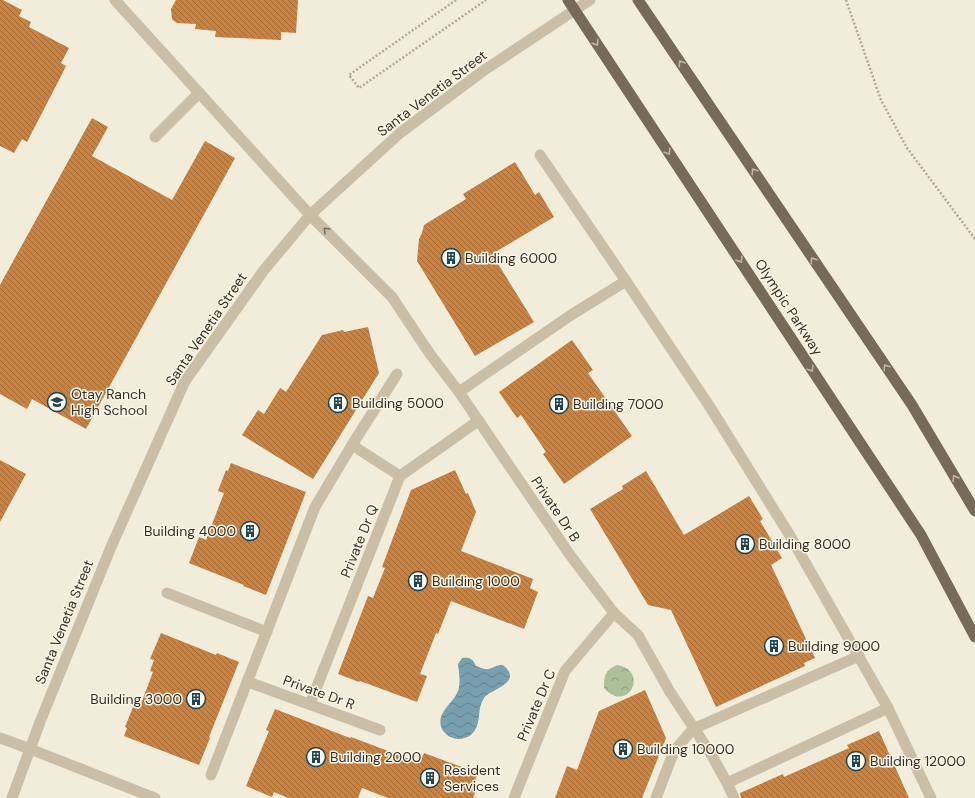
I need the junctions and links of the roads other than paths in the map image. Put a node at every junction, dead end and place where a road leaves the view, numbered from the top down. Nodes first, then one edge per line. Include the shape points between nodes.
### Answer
1 (115, 0) edge
2 (568, 0) edge
3 (590, 0) edge
4 (638, 0) edge
5 (575, 11) junction
6 (199, 93) junction
7 (155, 137) dead end
8 (540, 155) dead end
9 (310, 215) junction
10 (626, 281) junction
11 (397, 374) dead end
12 (458, 392) junction
13 (478, 421) junction
14 (352, 445) junction
15 (400, 476) junction
16 (975, 511) edge
17 (167, 593) dead end
18 (614, 613) junction
19 (267, 632) junction
20 (975, 637) edge
21 (859, 656) junction
22 (248, 682) junction
23 (310, 704) junction
24 (888, 708) junction
25 (693, 729) junction
26 (380, 730) dead end
27 (0, 738) edge
28 (30, 749) junction
29 (211, 775) dead end
30 (727, 783) junction
31 (12, 798) edge
32 (155, 798) edge
33 (514, 798) edge
34 (656, 798) edge
35 (734, 798) edge
36 (931, 798) edge

1 - 6 street, Private Dr B
2 - 5 main road, Olympic Parkway
3 - 5 street, Santa Venetia Street
16 -> 4 main road via 912,405
5 - 9 street, Santa Venetia Street via 483,71 400,133
5 -> 20 main road, Olympic Parkway via 921,535
6 - 7 street
6 - 9 street, Private Dr B
8 - 10 street
12 -> 9 street, Private Dr B via 392,297
9 - 28 street, Santa Venetia Street via 264,270 185,381 111,547
10 - 12 street
10 - 21 street via 710,407 789,534
11 - 14 street
12 - 13 street, Private Dr B
13 - 15 street
13 - 18 street, Private Dr B via 570,555
14 - 15 street
14 - 19 street via 315,507
15 - 23 street, Private Dr Q
17 - 19 street
18 - 25 street, Private Dr B via 638,635
18 - 33 street, Private Dr C via 565,671
19 - 22 street
21 - 24 street
21 - 25 street
22 - 23 street, Private Dr R
22 - 29 street
23 - 26 street, Private Dr R
24 - 30 street
24 - 36 street
25 - 30 street, Private Dr B
25 - 34 street via 674,751
27 - 28 street
28 - 31 street, Santa Venetia Street
28 - 32 street
30 - 35 street, Private Dr B

